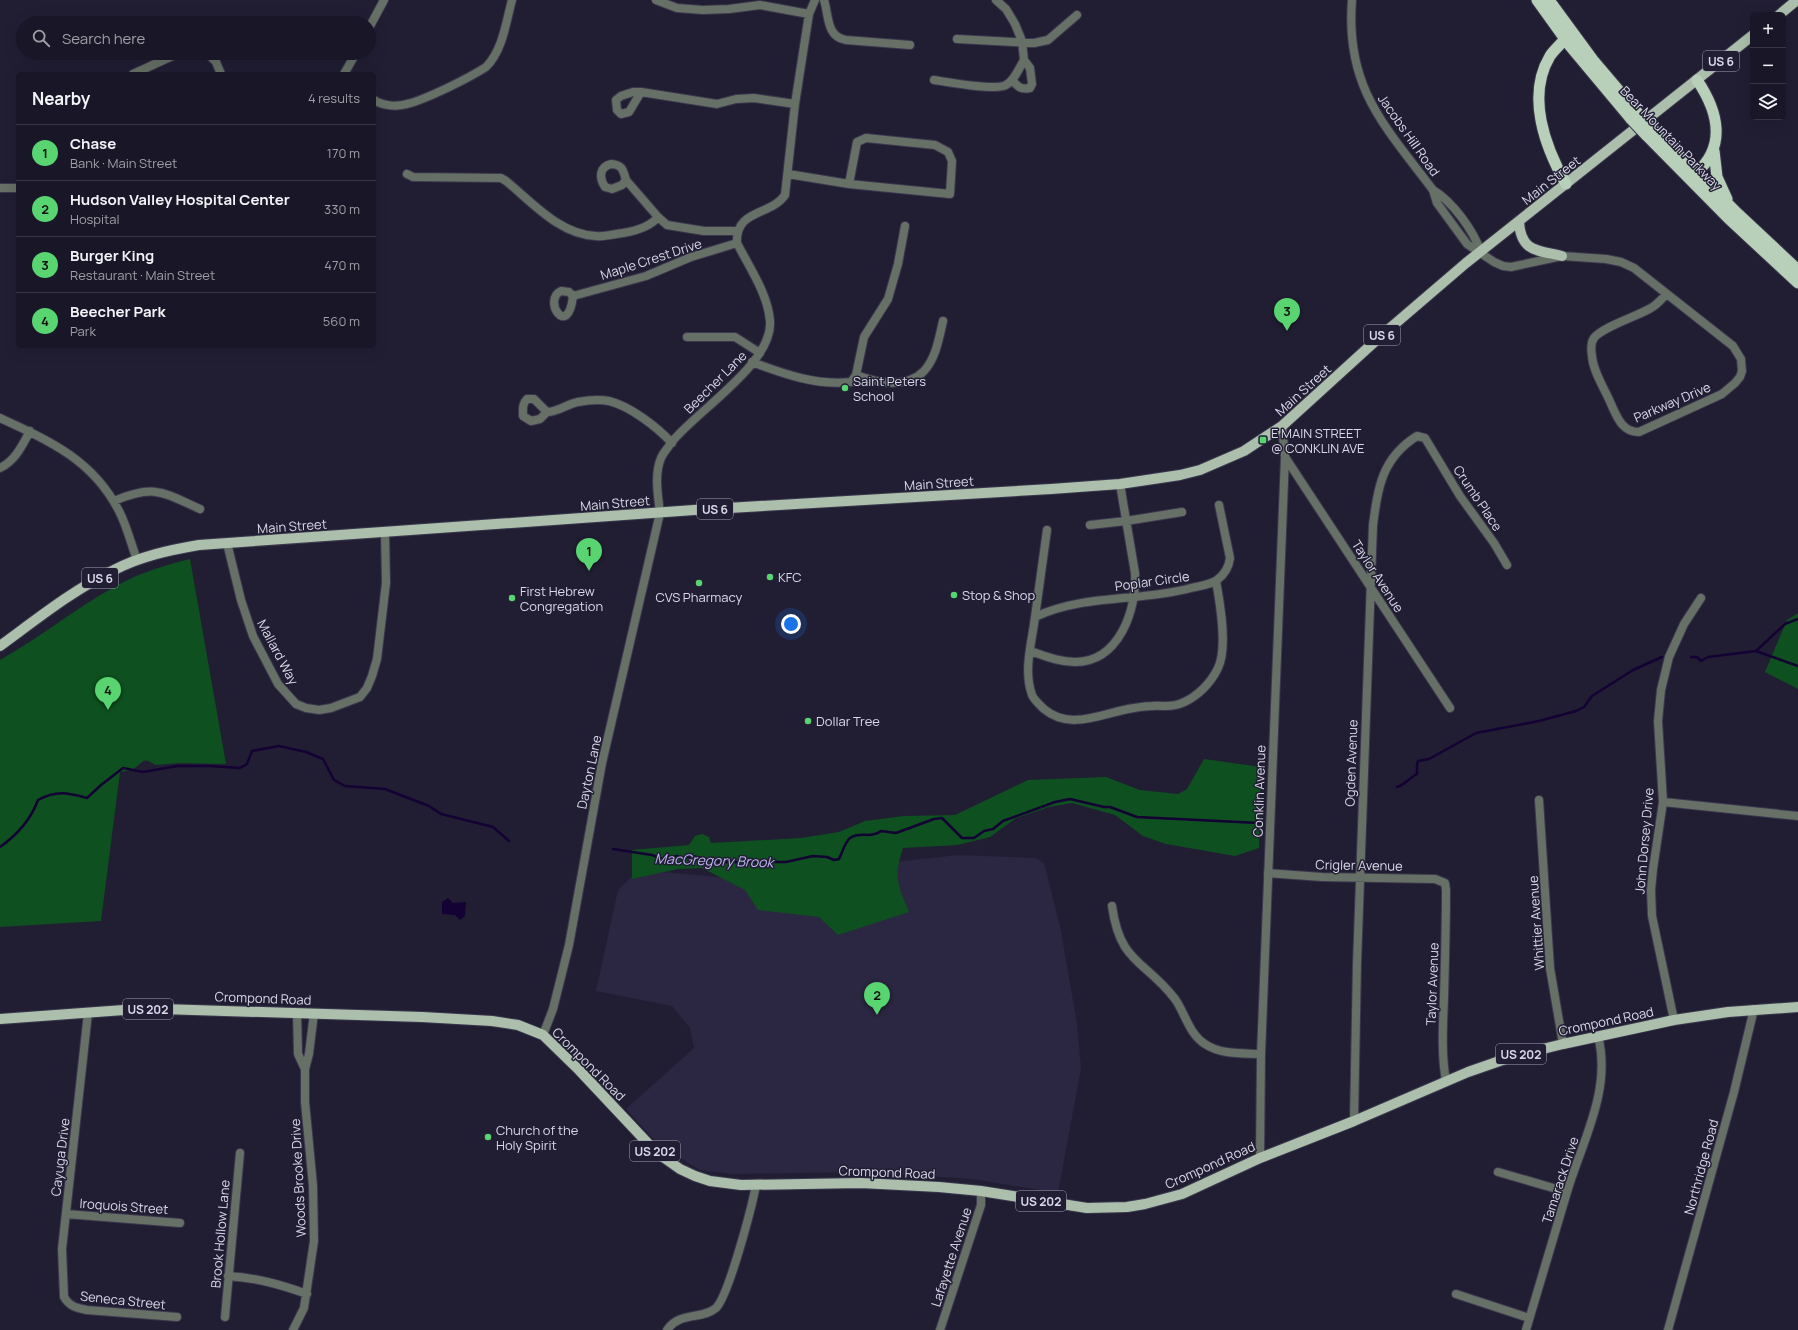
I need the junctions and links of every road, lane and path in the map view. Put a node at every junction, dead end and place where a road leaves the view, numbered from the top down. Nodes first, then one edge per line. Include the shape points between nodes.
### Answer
1 (384, 0) edge
2 (512, 0) edge
3 (656, 0) edge
4 (815, 0) edge
5 (824, 0) edge
6 (996, 0) edge
7 (1352, 0) edge
8 (1537, 0) edge
9 (1549, 0) edge
10 (1797, 0) edge
11 (1782, 12) edge
12 (809, 14) junction
13 (1077, 15) dead end
14 (375, 16) edge
15 (1750, 38) edge
16 (957, 39) dead end
17 (1564, 40) junction
18 (1022, 41) junction
19 (910, 45) dead end
20 (164, 60) edge
21 (214, 60) edge
22 (352, 60) edge
23 (1024, 60) junction
24 (137, 72) edge
25 (220, 72) edge
26 (345, 72) edge
27 (934, 80) dead end
28 (1012, 80) junction
29 (1697, 80) junction
30 (641, 92) dead end
31 (376, 101) edge
32 (795, 104) junction
33 (1635, 116) junction
34 (1649, 132) junction
35 (1714, 148) junction
36 (1696, 173) junction
37 (407, 174) dead end
38 (788, 174) junction
39 (626, 180) dead end
40 (849, 184) junction
41 (1566, 184) junction
42 (0, 188) edge
43 (16, 188) edge
44 (1735, 211) junction
45 (658, 217) junction
46 (1518, 222) junction
47 (905, 226) dead end
48 (738, 231) junction
49 (737, 243) junction
50 (1481, 252) junction
51 (1562, 256) junction
52 (1798, 270) edge
53 (1798, 283) edge
54 (1667, 294) junction
55 (573, 296) dead end
56 (944, 321) dead end
57 (687, 337) dead end
58 (760, 353) junction
59 (752, 362) junction
60 (856, 375) junction
61 (547, 412) dead end
62 (0, 418) edge
63 (1282, 426) junction
64 (30, 432) junction
65 (672, 443) junction
66 (1428, 443) joint
67 (1285, 457) junction
68 (0, 468) edge
69 (1120, 484) junction
70 (114, 501) junction
71 (1220, 505) dead end
72 (200, 509) dead end
73 (1182, 512) dead end
74 (660, 513) junction
75 (1126, 521) junction
76 (1090, 524) dead end
77 (1047, 530) dead end
78 (385, 532) junction
79 (227, 543) junction
80 (137, 560) junction
81 (1507, 566) dead end
82 (1216, 581) junction
83 (1369, 586) junction
84 (1134, 596) junction
85 (1700, 598) dead end
86 (1035, 616) junction
87 (0, 646) edge
88 (1030, 652) junction
89 (1450, 708) dead end
90 (1539, 800) dead end
91 (1663, 802) junction
92 (1798, 816) edge
93 (1268, 873) junction
94 (1360, 877) junction
95 (1446, 887) joint
96 (1112, 906) dead end
97 (1798, 1007) edge
98 (1754, 1009) junction
99 (297, 1012) junction
100 (88, 1013) junction
101 (314, 1013) junction
102 (0, 1019) edge
103 (1674, 1020) junction
104 (543, 1035) junction
105 (1598, 1036) junction
106 (1563, 1044) junction
107 (1261, 1054) junction
108 (305, 1069) junction
109 (1446, 1081) junction
110 (1354, 1121) junction
111 (240, 1153) dead end
112 (1260, 1158) junction
113 (1498, 1172) dead end
114 (756, 1185) junction
115 (981, 1191) junction
116 (1567, 1192) junction
117 (66, 1214) junction
118 (180, 1223) dead end
119 (228, 1276) junction
120 (307, 1294) junction
121 (1456, 1294) dead end
122 (68, 1304) joint
123 (177, 1317) dead end
124 (225, 1317) dead end
125 (1530, 1318) junction
126 (293, 1330) edge
127 (667, 1330) edge
128 (940, 1330) edge
129 (1526, 1330) edge
130 (1668, 1330) edge

1 - 14 street
2 - 31 street via 498,50 486,67 407,104 387,105
3 - 12 street via 677,8 703,10 760,5
4 - 12 street
5 - 19 street via 832,31 837,38
6 - 18 street via 1006,9
7 - 50 street, Jacobs Hill Road via 1351,39 1356,64 1375,113 1433,190 1437,203 1467,244
8 - 17 highway, Bear Mountain Parkway
9 - 33 highway, Bear Mountain Parkway
10 - 11 main road
12 - 32 street
13 - 18 street via 1048,40 1034,43
15 - 29 main road, Main Street / US 6
16 - 18 street
17 - 33 highway, Bear Mountain Parkway
17 - 41 highway via 1547,63 1541,85 1540,102 1545,139
18 - 23 street
20 - 24 street
21 - 25 street
22 - 26 street
23 - 28 street
23 - 28 street via 1030,68 1030,88 1021,89
27 - 28 street via 976,86 1005,86
29 - 35 highway via 1709,99 1714,114
29 - 41 main road, Main Street / US 6
30 - 32 street via 717,104 754,98
32 - 38 street
33 - 34 highway, Bear Mountain Parkway, bridge
34 - 36 highway, Bear Mountain Parkway
34 - 53 highway, Bear Mountain Parkway via 1728,218
35 - 36 highway via 1707,164
35 - 44 highway via 1717,178
36 - 44 highway, Bear Mountain Parkway
37 - 45 street via 413,178 501,178 555,221 570,231 581,234 596,236 630,232 655,222
38 - 40 street
38 - 48 street via 785,195 780,202 750,216
39 - 45 street
40 - 40 street via 950,194 952,161 948,152 935,145 866,138 857,142
41 - 46 main road, Main Street / US 6
42 - 43 street
44 - 52 highway, Bear Mountain Parkway
45 - 48 street via 667,225 704,231
46 - 50 main road, Main Street / US 6
46 - 51 main road via 1521,238 1528,246
47 - 60 street via 888,299 864,337
48 - 49 street
49 - 55 street, Maple Crest Drive via 691,257 646,276
49 - 58 street, Beecher Lane via 768,307 770,336
50 - 51 street, Parkway Drive via 1494,262 1511,267
50 - 63 main road, Main Street / US 6 via 1382,335
51 - 54 street, Parkway Drive via 1621,262 1634,268
54 - 54 street, Parkway Drive via 1733,346 1741,359 1742,371 1740,377 1722,394 1639,432 1632,432 1626,429 1618,418 1596,371 1592,342 1595,336 1653,308
56 - 60 street via 932,357 920,375 906,382 894,383
57 - 58 street via 735,337
58 - 59 street, Beecher Lane
59 - 60 street via 784,374 837,384 851,382
59 - 65 street, Beecher Lane via 741,376 681,431
61 - 65 street via 577,402 608,400 639,415
62 - 64 street
63 - 67 street, Conklin Avenue
63 - 69 main road, Main Street / US 6 via 1244,451 1200,470
64 - 68 street via 13,459
64 - 70 street via 74,456 89,469
65 - 74 street, Beecher Lane via 659,465 657,477
66 - 81 street, Crumb Place
66 - 83 street, Ogden Avenue via 1421,436 1409,441 1389,462 1382,476 1373,524
67 - 83 street, Taylor Avenue
67 - 93 street, Conklin Avenue
69 - 74 main road, Main Street / US 6
69 - 75 street
70 - 72 street via 133,493 153,491 162,492
70 - 80 street
71 - 82 street via 1230,566
73 - 75 street
74 - 78 main road, Main Street / US 6
74 - 104 street, Dayton Lane via 602,763 569,945 553,1009
75 - 76 street
75 - 84 street via 1135,573
77 - 86 street
78 - 79 main road, Main Street / US 6
78 - 79 street, Mallard Way via 386,583 377,659 372,676 360,697 319,710 296,704 278,684 253,636
79 - 80 main road, Main Street / US 6 via 170,550
80 - 87 main road, Main Street / US 6 via 76,592
82 - 84 street, Poplar Circle via 1177,592
82 - 88 street via 1222,636 1219,666 1192,698 1180,704 1130,708 1087,720 1061,718 1049,713 1033,697 1028,681
83 - 89 street, Taylor Avenue
83 - 94 street, Ogden Avenue
84 - 86 street, Poplar Circle via 1063,606
84 - 88 street via 1130,614 1121,634 1102,655 1075,662 1052,659
85 - 91 street, John Dorsey Drive via 1684,624 1669,657 1661,690 1658,722
86 - 88 street
90 - 106 street, Whittier Avenue via 1550,968
91 - 92 street
91 - 103 street, John Dorsey Drive via 1653,869 1652,916
93 - 94 street, Crigler Avenue
93 - 107 street, Conklin Avenue
94 - 95 street, Crigler Avenue via 1435,878 1445,883
94 - 110 street, Ogden Avenue
95 - 109 street, Taylor Avenue via 1443,1032
96 - 107 street via 1116,928 1126,950 1174,998 1197,1038 1223,1052
97 - 98 main road, Crompond Road / US 202
98 - 103 main road, Crompond Road / US 202
98 - 130 street, Northridge Road via 1734,1092
99 - 100 main road, Crompond Road / US 202 via 162,1009
99 - 101 main road, Crompond Road / US 202
99 - 108 street, Woods Brooke Drive via 298,1054
100 - 102 main road, Crompond Road / US 202
100 - 117 street, Cayuga Drive
101 - 104 main road, Crompond Road / US 202 via 492,1020 518,1025
101 - 108 street, Woods Brooke Drive
103 - 105 main road, Crompond Road / US 202
104 - 114 main road, Crompond Road / US 202 via 667,1161 680,1170 710,1181
105 - 106 main road, Crompond Road / US 202
105 - 116 street, Tamarack Drive via 1600,1092
106 - 109 main road, Crompond Road / US 202 via 1492,1063
107 - 112 street, Conklin Avenue
108 - 120 street, Woods Brooke Drive via 305,1102 314,1204 314,1241
109 - 110 main road, Crompond Road / US 202
110 - 112 main road, Crompond Road / US 202
111 - 119 street, Brook Hollow Lane
112 - 115 main road, Crompond Road / US 202 via 1182,1194 1127,1207 1068,1206
113 - 116 street
114 - 115 main road, Crompond Road / US 202 via 868,1184
114 - 127 street via 730,1281 721,1300 710,1312 674,1321
115 - 128 street, Lafayette Avenue via 981,1206
116 - 125 street, Tamarack Drive
117 - 118 street, Iroquois Street
117 - 122 street, Cayuga Drive via 62,1278 64,1297
119 - 120 street via 251,1277
119 - 124 street, Brook Hollow Lane
120 - 126 street, Woods Brooke Drive via 304,1308
121 - 125 street
122 - 123 street, Seneca Street via 87,1310
125 - 129 street, Tamarack Drive

